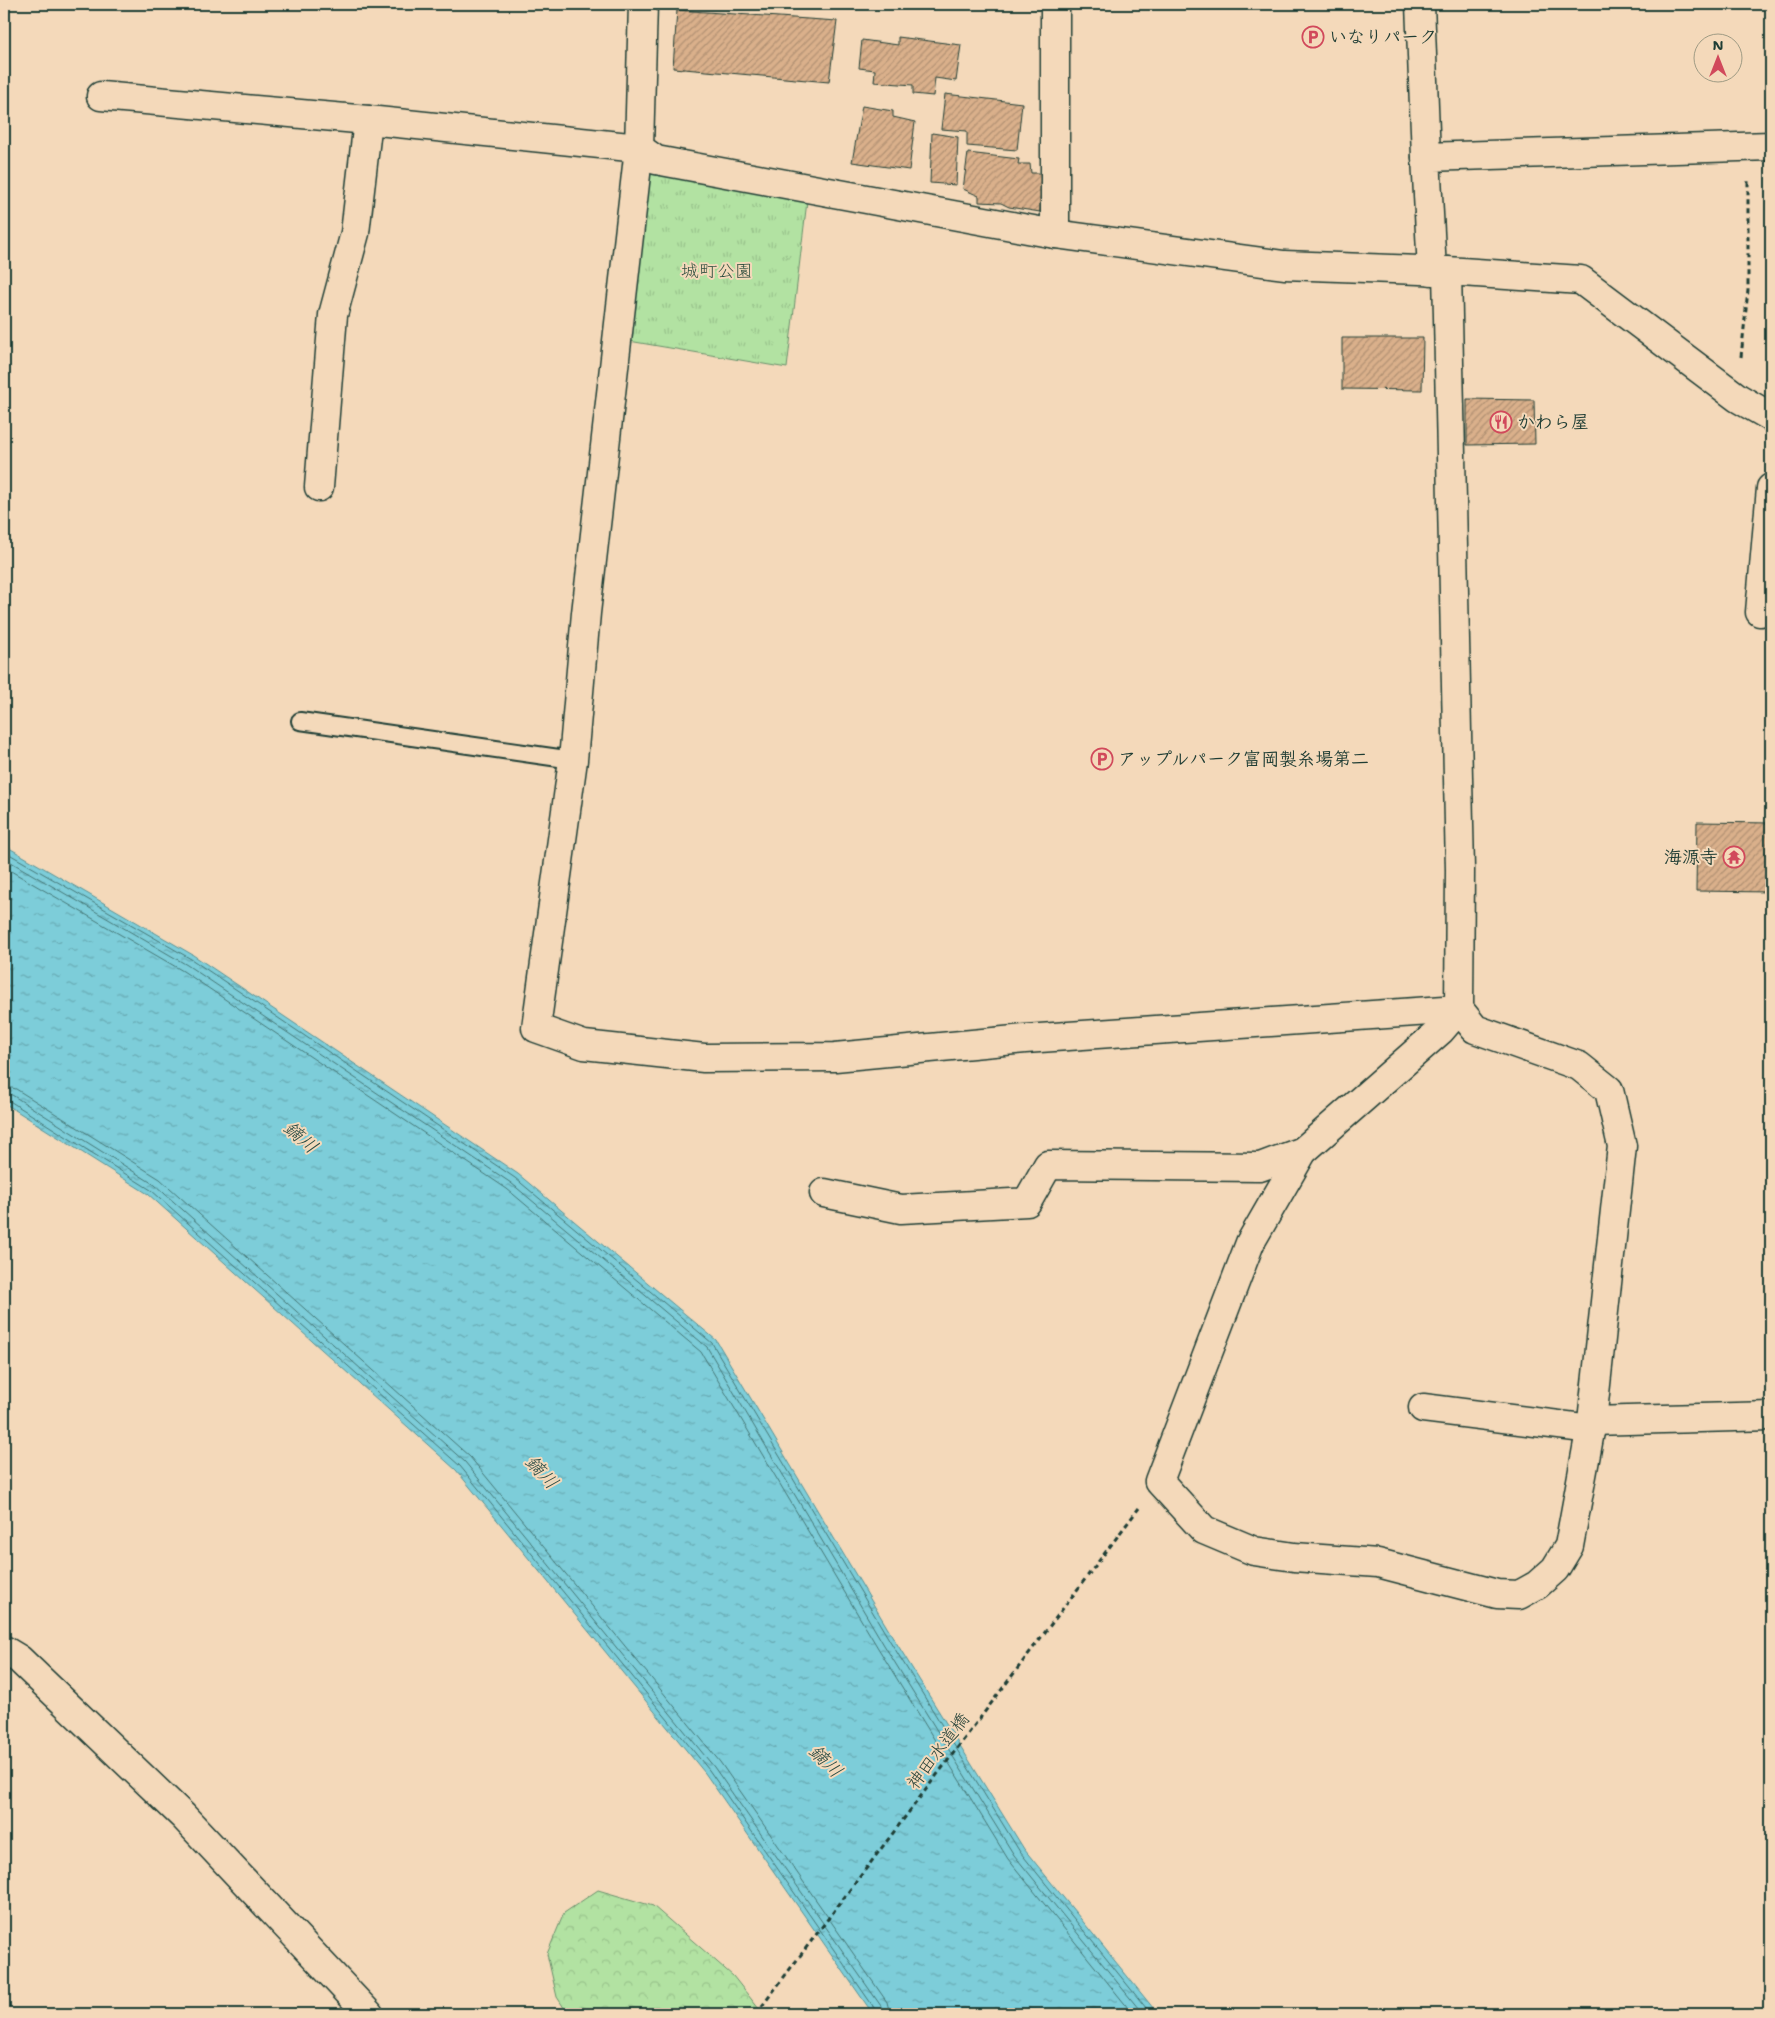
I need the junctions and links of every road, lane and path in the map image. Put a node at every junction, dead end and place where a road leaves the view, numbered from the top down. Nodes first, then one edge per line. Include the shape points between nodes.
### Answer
1 (642, 4) edge
2 (1055, 4) edge
3 (1420, 4) edge
4 (102, 96) dead end
5 (368, 120) junction
6 (1759, 147) edge
7 (639, 148) junction
8 (1426, 157) junction
9 (1055, 234) junction
10 (1439, 271) junction
11 (1738, 398) junction
12 (1771, 417) edge
13 (319, 486) dead end
14 (1771, 488) edge
15 (1760, 612) dead end
16 (300, 721) dead end
17 (572, 760) junction
18 (1459, 1009) junction
19 (1303, 1151) junction
20 (824, 1193) dead end
21 (1424, 1408) dead end
22 (1771, 1416) edge
23 (1591, 1425) junction
24 (1142, 1504) dead end
25 (4, 1650) edge
26 (369, 2014) edge
27 (756, 2014) edge

1 - 7 street
2 - 9 street
3 - 8 street
4 - 5 street
5 - 7 street
5 - 13 street via 355,233 333,316
6 - 8 street
6 - 11 path
7 - 9 street via 656,160
7 - 17 street
8 - 10 street
9 - 10 street via 1284,265
10 - 11 street via 1581,280
10 - 18 street via 1460,870
11 - 12 street
14 - 15 street
16 - 17 lane
17 - 18 street via 536,1028 584,1045 704,1058 836,1057 1025,1039
18 - 19 street via 1441,1030
18 - 23 street via 1475,1029 1580,1066 1610,1090 1622,1146
19 - 20 street via 1260,1167 1048,1165 1027,1202 901,1209
19 - 23 street via 1250,1243 1159,1481 1204,1530 1254,1552 1378,1562 1497,1594 1519,1595 1555,1569 1570,1546
21 - 23 street
22 - 23 street
24 - 27 path, 神田水道橋
25 - 26 street via 19,1659 183,1816

